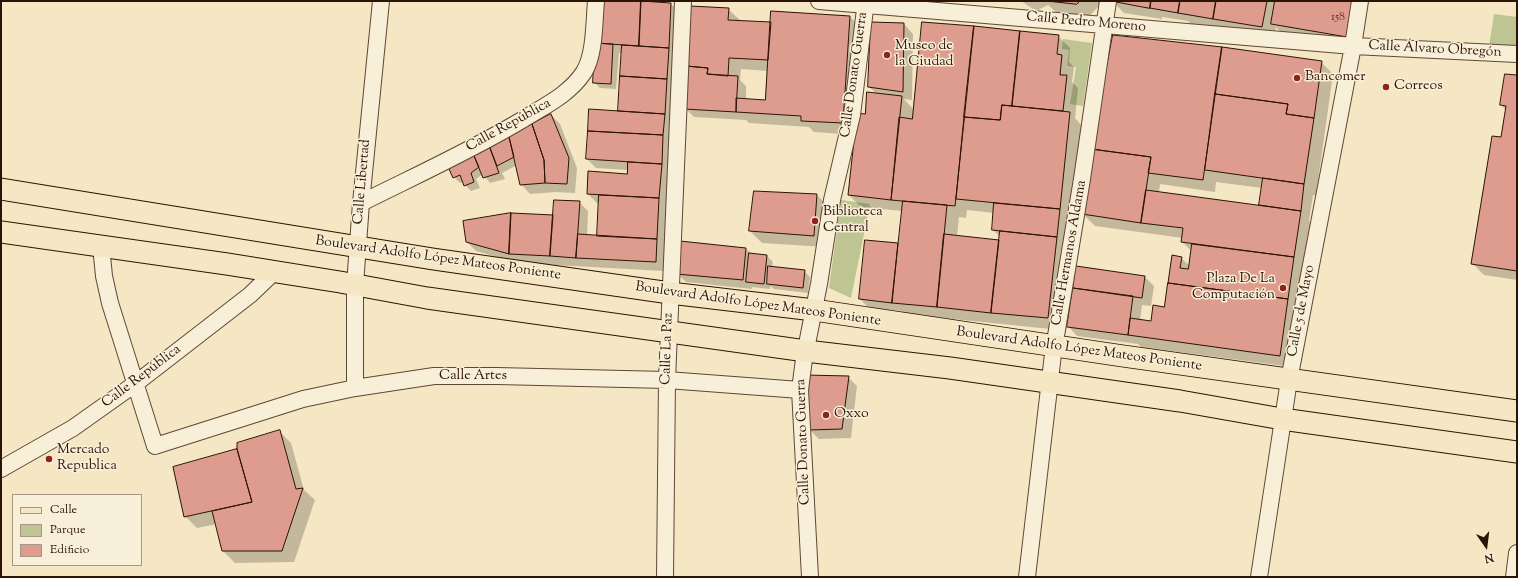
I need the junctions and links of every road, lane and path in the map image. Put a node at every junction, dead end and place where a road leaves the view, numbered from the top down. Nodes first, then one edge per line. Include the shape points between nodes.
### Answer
1 (381, 1) edge
2 (596, 1) edge
3 (683, 1) edge
4 (819, 1) edge
5 (1108, 1) edge
6 (1360, 1) edge
7 (866, 2) edge
8 (1105, 25) junction
9 (1353, 46) junction
10 (1517, 54) edge
11 (1, 189) edge
12 (361, 203) junction
13 (1, 232) edge
14 (101, 246) junction
15 (358, 247) junction
16 (274, 272) junction
17 (355, 285) junction
18 (670, 293) junction
19 (814, 310) junction
20 (670, 331) junction
21 (1054, 346) junction
22 (806, 351) junction
23 (667, 380) junction
24 (1289, 380) junction
25 (135, 384) junction
26 (1049, 384) junction
27 (355, 388) junction
28 (800, 390) junction
29 (1517, 412) edge
30 (1282, 419) junction
31 (1517, 452) edge
32 (1, 469) edge
33 (1517, 553) edge
34 (665, 577) edge
35 (810, 577) edge
36 (1026, 577) edge
37 (1259, 577) edge
38 (1514, 577) edge

1 - 12 street, Calle Libertad
2 - 12 street, Calle República via 590,55 584,71 575,84 557,99 492,137
3 - 18 street, Calle La Paz
4 - 7 street, Calle Pedro Moreno
5 - 8 street, Calle Hermanos Aldama
6 - 9 street, Calle 5 de Mayo
7 - 8 street, Calle Pedro Moreno
7 - 19 street, Calle Donato Guerra via 852,115 832,200
8 - 9 street, Calle Pedro Moreno
8 - 21 street, Calle Hermanos Aldama
9 - 10 street, Calle Álvaro Obregón
9 - 24 street, Calle 5 de Mayo
11 - 15 main road, Boulevard Adolfo López Mateos Poniente
12 - 15 street, Calle Libertad
13 - 14 main road
14 - 16 main road
14 - 25 street via 110,303
15 - 17 street, Calle Libertad
15 - 18 main road, Boulevard Adolfo López Mateos Poniente
16 - 17 main road
16 - 25 street, Calle República via 250,295
17 - 20 main road via 442,300
17 - 27 street, Calle Libertad
18 - 19 main road, Boulevard Adolfo López Mateos Poniente
18 - 20 street, Calle La Paz
19 - 21 main road, Boulevard Adolfo López Mateos Poniente
19 - 22 street, Calle Donato Guerra
20 - 22 main road
20 - 23 street, Calle La Paz
21 - 24 main road, Boulevard Adolfo López Mateos Poniente
21 - 26 street, Calle Hermanos Aldama
22 - 26 main road via 950,368
22 - 28 street, Calle Donato Guerra
23 - 27 street, Calle Artes via 434,376
23 - 28 street, Calle Artes
23 - 34 street, Calle La Paz
24 - 29 main road, Boulevard Adolfo López Mateos Poniente
24 - 30 street, Calle 5 de Mayo
25 - 27 street, Calle Artes via 155,446 303,399
25 - 32 street, Calle República via 73,428
26 - 30 main road via 1180,401
26 - 36 street, Calle Hermanos Aldama
28 - 35 street, Calle Donato Guerra
30 - 31 main road
30 - 37 street, Calle 5 de Mayo
33 - 38 street

